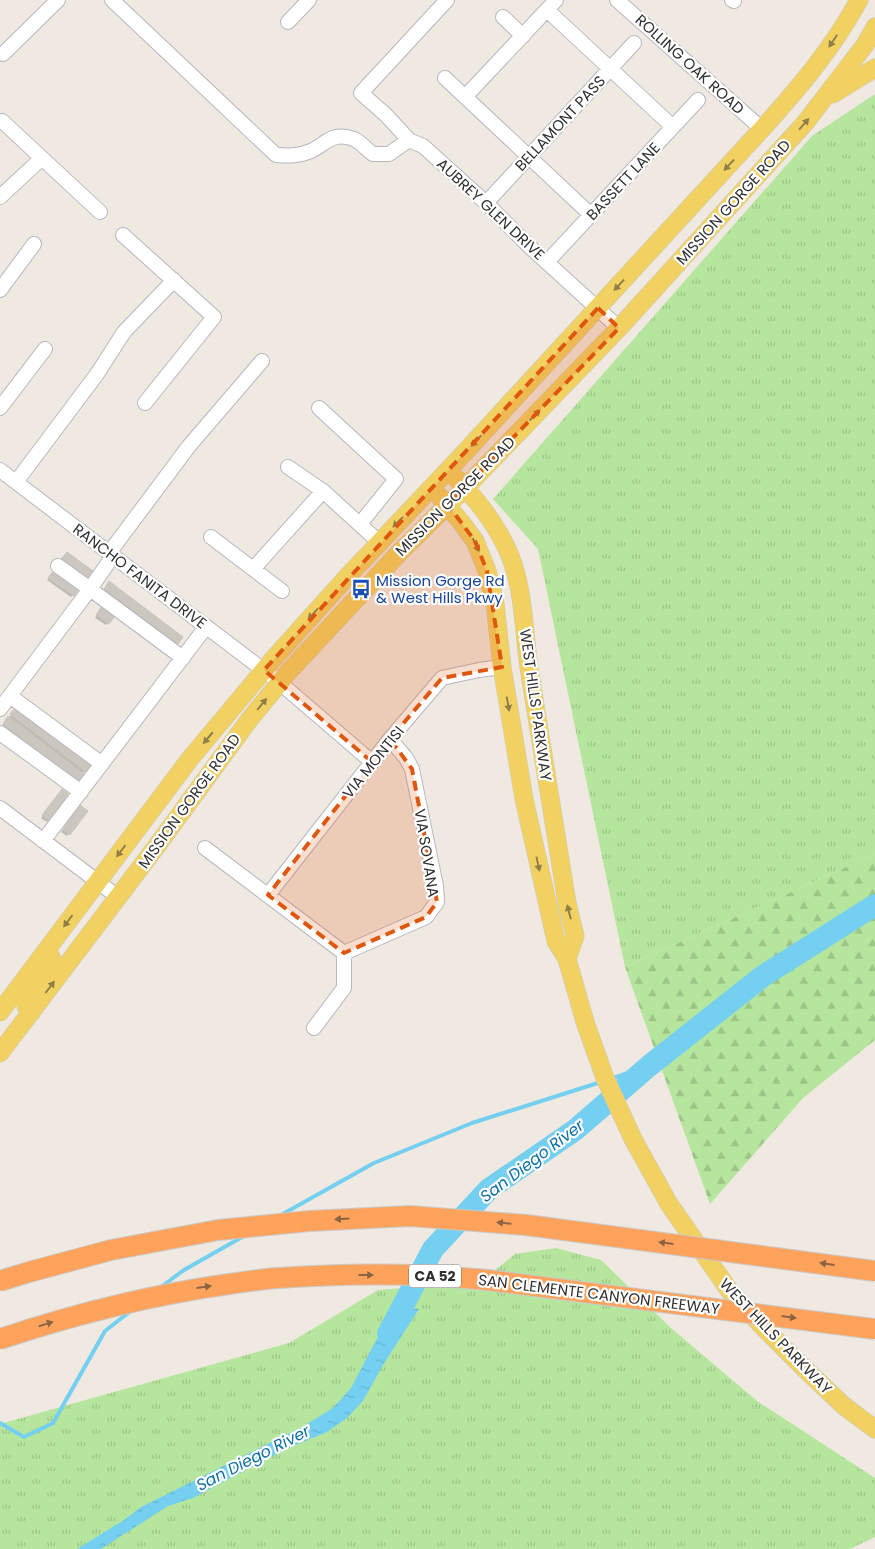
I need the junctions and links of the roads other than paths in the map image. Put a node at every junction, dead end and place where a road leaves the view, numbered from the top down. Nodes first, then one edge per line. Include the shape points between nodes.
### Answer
1 (58, 0) edge
2 (112, 0) edge
3 (309, 0) edge
4 (447, 0) edge
5 (617, 0) edge
6 (859, 0) edge
7 (552, 5) edge
8 (502, 17) dead end
9 (288, 22) dead end
10 (875, 27) edge
11 (522, 36) junction
12 (634, 43) dead end
13 (3, 54) dead end
14 (875, 68) edge
15 (610, 69) junction
16 (445, 78) dead end
17 (465, 98) junction
18 (824, 99) junction
19 (698, 100) dead end
20 (2, 121) dead end
21 (673, 127) junction
22 (762, 129) junction
23 (409, 140) junction
24 (528, 156) junction
25 (42, 158) junction
26 (0, 197) edge
27 (486, 203) junction
28 (100, 212) dead end
29 (591, 215) junction
30 (124, 235) dead end
31 (34, 244) dead end
32 (547, 262) junction
33 (174, 280) junction
34 (0, 290) edge
35 (598, 308) junction
36 (619, 328) junction
37 (45, 349) dead end
38 (262, 361) dead end
39 (145, 403) dead end
40 (0, 408) edge
41 (319, 408) dead end
42 (288, 467) dead end
43 (0, 470) edge
44 (448, 471) junction
45 (16, 482) junction
46 (432, 487) junction
47 (465, 488) junction
48 (323, 490) junction
49 (448, 505) junction
50 (360, 524) junction
51 (211, 537) dead end
52 (379, 542) junction
53 (111, 555) junction
54 (58, 566) dead end
55 (253, 568) junction
56 (90, 588) junction
57 (282, 591) dead end
58 (206, 627) junction
59 (182, 658) junction
60 (502, 667) junction
61 (264, 670) junction
62 (279, 682) junction
63 (10, 696) junction
64 (0, 709) edge
65 (0, 733) edge
66 (390, 739) junction
67 (372, 762) junction
68 (102, 764) junction
69 (80, 792) junction
70 (0, 808) edge
71 (44, 841) junction
72 (205, 848) dead end
73 (97, 882) junction
74 (268, 895) junction
75 (118, 897) junction
76 (46, 951) junction
77 (344, 953) junction
78 (568, 959) junction
79 (0, 1012) edge
80 (31, 1013) junction
81 (314, 1028) dead end
82 (0, 1054) edge
83 (875, 1271) edge
84 (0, 1281) edge
85 (875, 1329) edge
86 (0, 1339) edge
87 (875, 1429) edge

1 - 13 street
2 - 23 street via 276,155 293,157 339,136 355,140 373,154 390,154
3 - 9 street
4 - 23 street, AUBREY GLEN DRIVE via 361,93
5 - 22 street, ROLLING OAK ROAD
6 -> 22 main road, MISSION GORGE ROAD via 799,87
7 - 11 street
7 - 15 street
8 - 11 street
10 - 18 main road, MISSION GORGE ROAD
11 - 17 street
12 - 15 street, BELLAMONT PASS
14 - 18 main road
15 - 21 street
15 - 24 street, BELLAMONT PASS
16 - 17 street
17 - 24 street
36 -> 18 main road, MISSION GORGE ROAD via 805,124
19 - 21 street, BASSETT LANE
20 - 25 street
21 - 29 street, BASSETT LANE
22 -> 35 main road, MISSION GORGE ROAD
23 - 27 street, AUBREY GLEN DRIVE via 423,146
24 - 27 street, BELLAMONT PASS
24 - 29 street
25 - 26 street
25 - 28 street
27 - 32 street, AUBREY GLEN DRIVE
29 - 32 street, BASSETT LANE
30 - 33 street
31 - 34 street
32 - 35 street, AUBREY GLEN DRIVE
33 - 39 street via 214,317
33 - 45 street via 124,332 97,374
35 - 36 street, AUBREY GLEN DRIVE
35 -> 44 main road, MISSION GORGE ROAD
47 -> 36 main road, MISSION GORGE ROAD
37 - 40 street
38 - 53 street via 189,446
41 - 50 street via 396,480
42 - 48 street
43 - 45 street, RANCHO FANITA DRIVE
44 - 46 main road, MISSION GORGE ROAD
44 - 47 main road, WEST HILLS PARKWAY
45 - 53 street, RANCHO FANITA DRIVE
46 - 49 main road, WEST HILLS PARKWAY
46 -> 52 main road, MISSION GORGE ROAD
47 - 49 main road, MISSION GORGE ROAD
78 -> 47 main road, WEST HILLS PARKWAY via 575,936 530,673 521,598 513,563 499,533
48 - 50 street
48 - 55 street
49 -> 60 main road, WEST HILLS PARKWAY via 475,541 487,572 495,603
49 - 62 main road, MISSION GORGE ROAD via 399,552
50 - 52 street
51 - 55 street
52 -> 61 main road, MISSION GORGE ROAD
53 - 56 street
53 - 58 street, RANCHO FANITA DRIVE
54 - 56 street
55 - 57 street
56 - 59 street
56 - 63 street
58 - 59 street
58 - 61 street, RANCHO FANITA DRIVE
59 - 68 street
60 - 66 street, VIA MONTISI via 442,678
60 -> 78 main road, WEST HILLS PARKWAY via 524,799 556,941
61 - 62 street, RANCHO FANITA DRIVE
61 -> 73 main road, MISSION GORGE ROAD via 189,760
62 - 67 street, RANCHO FANITA DRIVE
75 -> 62 main road, MISSION GORGE ROAD
63 - 64 street
63 - 68 street
65 - 69 street
66 - 67 street, VIA MONTISI
66 - 77 street, VIA SOVANA via 412,770 437,902 426,917
67 - 74 street, VIA MONTISI
68 - 69 street
69 - 71 street
70 - 71 street
71 - 73 street
72 - 74 street
73 - 75 street
73 -> 76 main road, MISSION GORGE ROAD
74 - 77 street
80 -> 75 main road, MISSION GORGE ROAD
76 - 79 main road, MISSION GORGE ROAD
76 - 80 main road via 51,958 50,965 25,1003
77 - 81 street via 344,988
78 - 87 main road, WEST HILLS PARKWAY via 606,1078 633,1139 669,1204 729,1290 844,1406
80 - 82 main road, MISSION GORGE ROAD
83 -> 84 highway, bridge via 526,1225 410,1216 218,1230 111,1250
86 -> 85 highway, SAN CLEMENTE CANYON FREEWAY / CA 52, bridge via 119,1304 194,1289 277,1278 365,1274 487,1280

